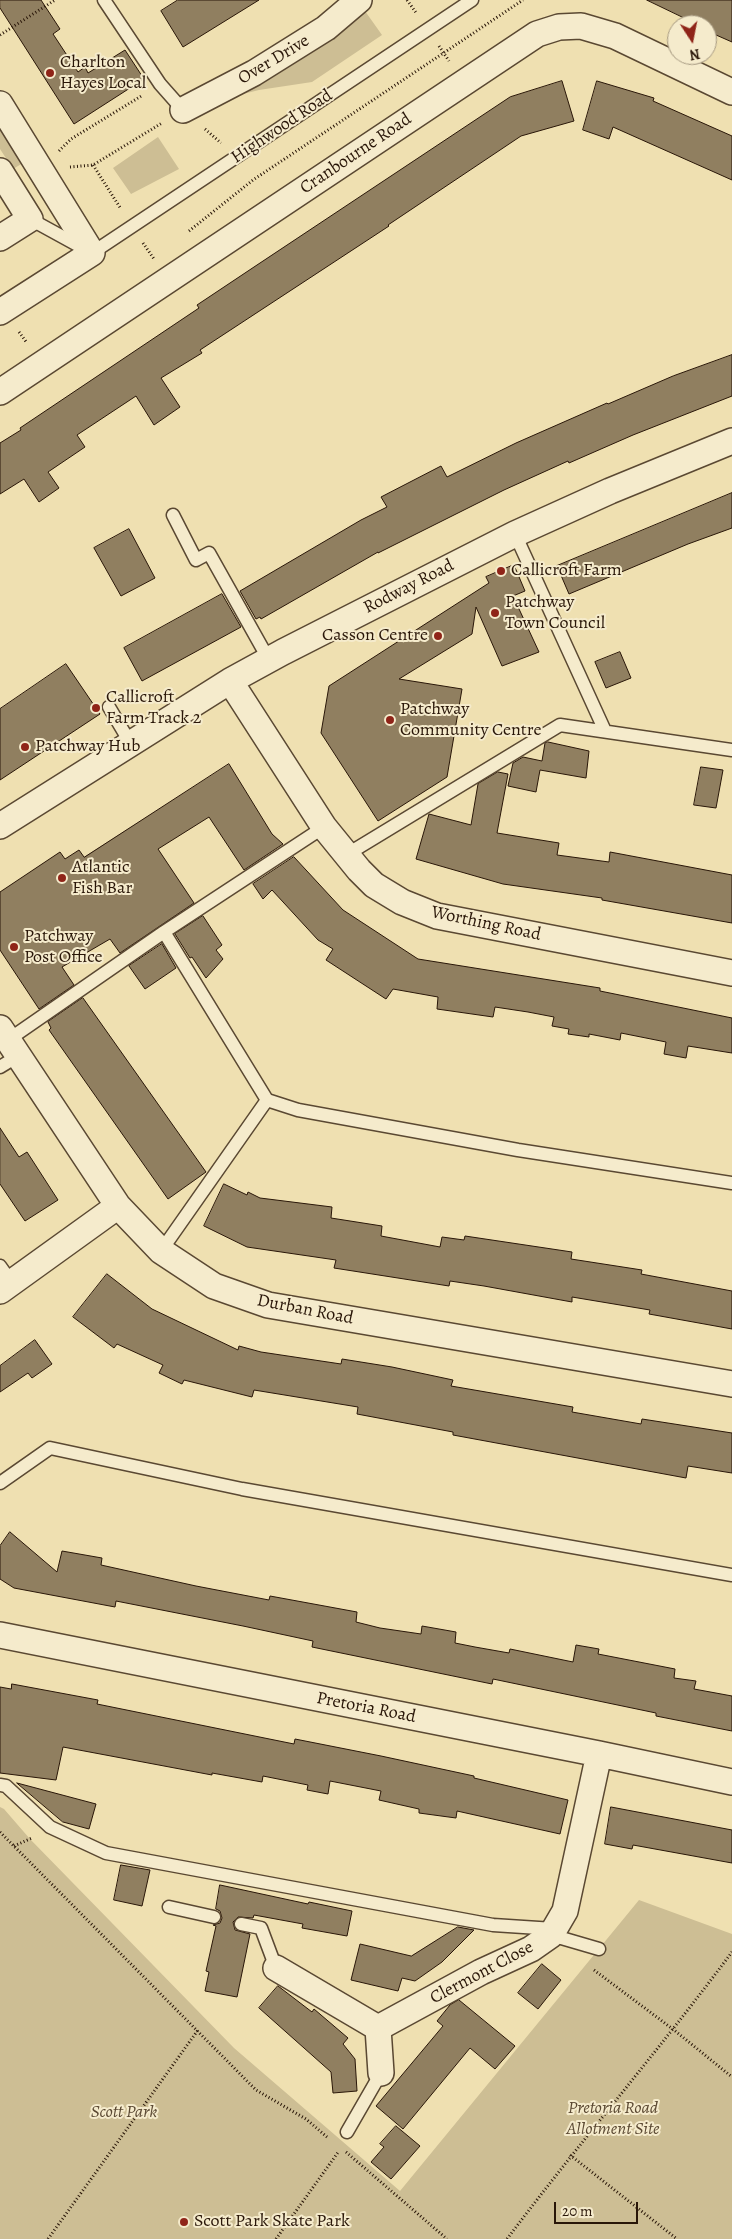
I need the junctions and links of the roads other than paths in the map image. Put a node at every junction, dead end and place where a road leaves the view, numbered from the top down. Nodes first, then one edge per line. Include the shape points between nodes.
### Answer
1 (104, 0) edge
2 (359, 0) edge
3 (472, 0) edge
4 (732, 92) edge
5 (0, 104) edge
6 (183, 110) joint
7 (0, 171) edge
8 (30, 219) junction
9 (0, 238) edge
10 (92, 253) junction
11 (0, 312) edge
12 (0, 392) edge
13 (732, 441) edge
14 (173, 515) dead end
15 (515, 534) junction
16 (269, 660) junction
17 (230, 681) junction
18 (109, 707) dead end
19 (605, 731) junction
20 (131, 744) junction
21 (732, 750) edge
22 (0, 826) edge
23 (324, 827) junction
24 (346, 855) junction
25 (164, 932) junction
26 (732, 973) edge
27 (6, 1048) edge
28 (268, 1100) junction
29 (732, 1183) edge
30 (118, 1206) junction
31 (161, 1251) junction
32 (4, 1280) edge
33 (732, 1384) edge
34 (0, 1483) edge
35 (732, 1575) edge
36 (0, 1635) edge
37 (599, 1754) junction
38 (732, 1782) edge
39 (0, 1784) edge
40 (169, 1907) dead end
41 (214, 1918) dead end
42 (241, 1924) dead end
43 (553, 1932) junction
44 (599, 1948) dead end
45 (276, 1968) joint
46 (378, 2028) junction
47 (381, 2073) joint
48 (347, 2132) dead end

1 - 6 lane via 160,84
2 - 6 street, Over Drive via 326,28 254,73
3 - 10 lane, Highwood Road
4 - 12 street, Cranbourne Road via 616,36 581,26 559,27 537,34
5 - 10 street
7 - 8 street
8 - 9 street
8 - 10 lane
10 - 11 street, Highwood Road
13 - 15 street, Rodway Road
14 - 16 lane via 196,560 209,554
15 - 16 street, Rodway Road
15 - 19 lane
16 - 17 street, Rodway Road
17 - 20 street, Rodway Road
17 - 23 street, Worthing Road
18 - 20 lane
19 - 21 lane
19 - 24 lane via 560,725
20 - 22 street, Rodway Road
23 - 24 street, Worthing Road
23 - 25 lane
24 - 26 street, Worthing Road via 374,885 402,902 437,916
25 - 27 lane
25 - 28 lane
27 - 30 street, Durban Road
28 - 29 lane via 298,1110 489,1145
28 - 31 lane
30 - 31 street, Durban Road
30 - 32 street
31 - 33 street, Durban Road via 214,1286 268,1305
34 - 35 lane via 50,1448 242,1489
36 - 37 street, Pretoria Road
37 - 38 street, Pretoria Road
37 - 43 street, Clermont Close via 565,1911
39 - 43 lane via 50,1827 106,1853 492,1925
40 - 41 lane
42 - 45 lane via 262,1928
43 - 44 lane
43 - 46 street, Clermont Close via 531,1949 481,1972
45 - 46 street
46 - 47 street
47 - 48 lane

